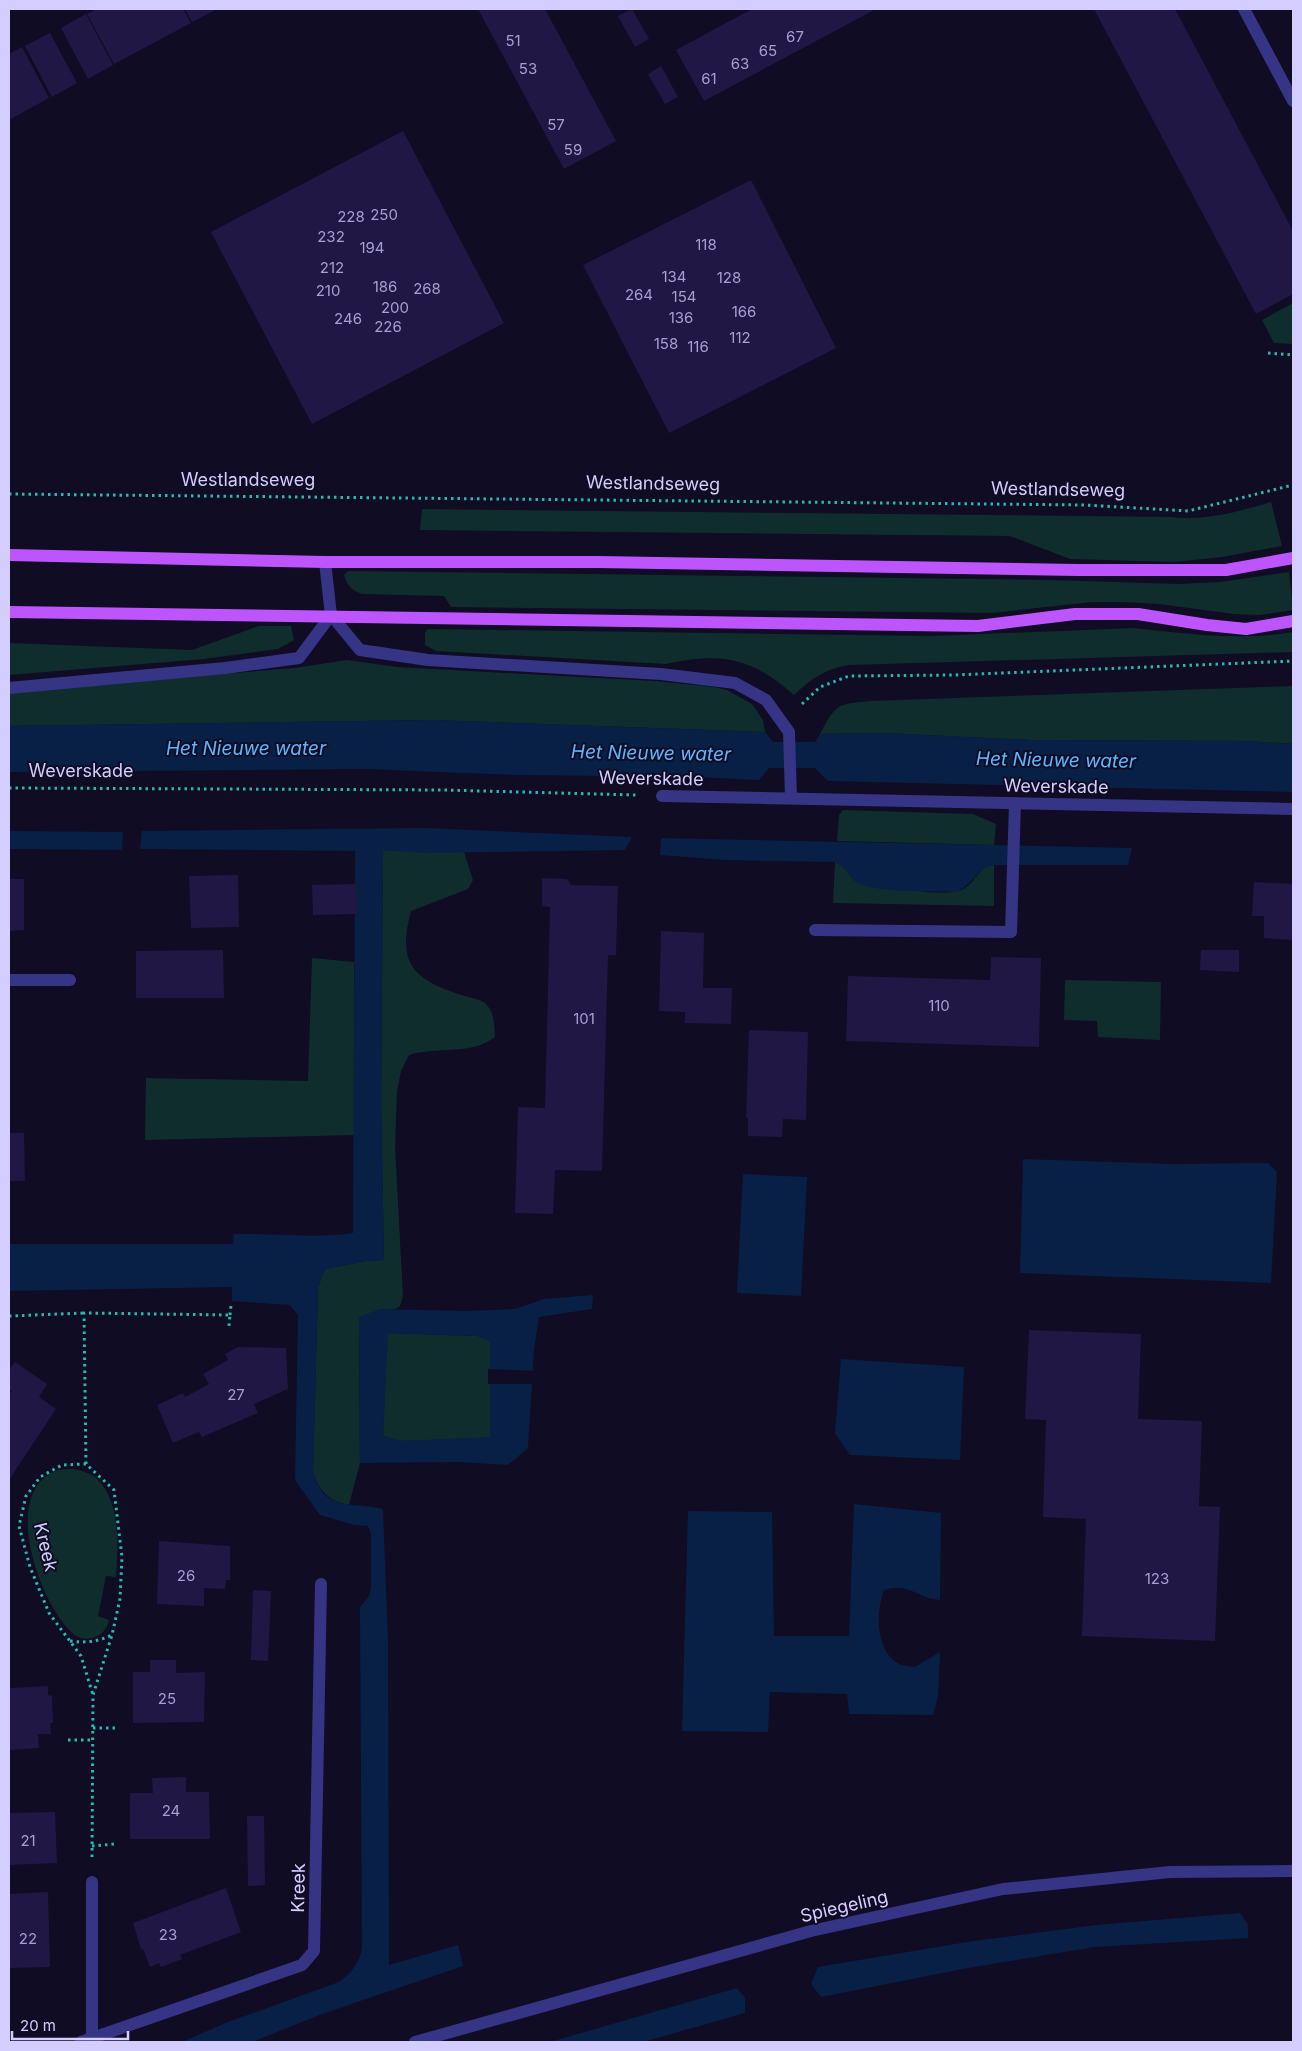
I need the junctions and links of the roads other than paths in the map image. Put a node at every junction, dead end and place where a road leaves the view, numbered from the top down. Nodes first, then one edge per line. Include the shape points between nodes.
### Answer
1 (1244, 9) edge
2 (1293, 101) edge
3 (9, 555) edge
4 (1293, 558) edge
5 (325, 562) junction
6 (9, 612) edge
7 (331, 615) junction
8 (1293, 621) edge
9 (9, 688) edge
10 (662, 796) road end
11 (791, 798) junction
12 (1015, 803) junction
13 (1293, 809) edge
14 (815, 930) dead end
15 (9, 980) edge
16 (70, 980) dead end
17 (321, 1584) dead end
18 (1293, 1871) edge
19 (92, 1882) road end
20 (89, 2040) edge
21 (415, 2042) edge

1 - 2 street
3 - 5 main road
4 - 5 main road via 1217,570
5 - 7 street
6 - 7 main road
7 - 8 main road via 978,626 1075,614 1138,614 1246,629
7 - 9 street via 300,658
7 - 11 street via 360,650 428,660 661,674 734,684 766,700 789,732
10 - 11 street, Weverskade
11 - 12 street, Weverskade
12 - 13 street, Weverskade
12 - 14 street via 1011,932
15 - 16 street
17 - 20 street, Kreek via 314,1952 302,1965
18 - 21 street, Spiegeling via 1170,1872 1003,1889 811,1931
19 - 20 street, Kreek

